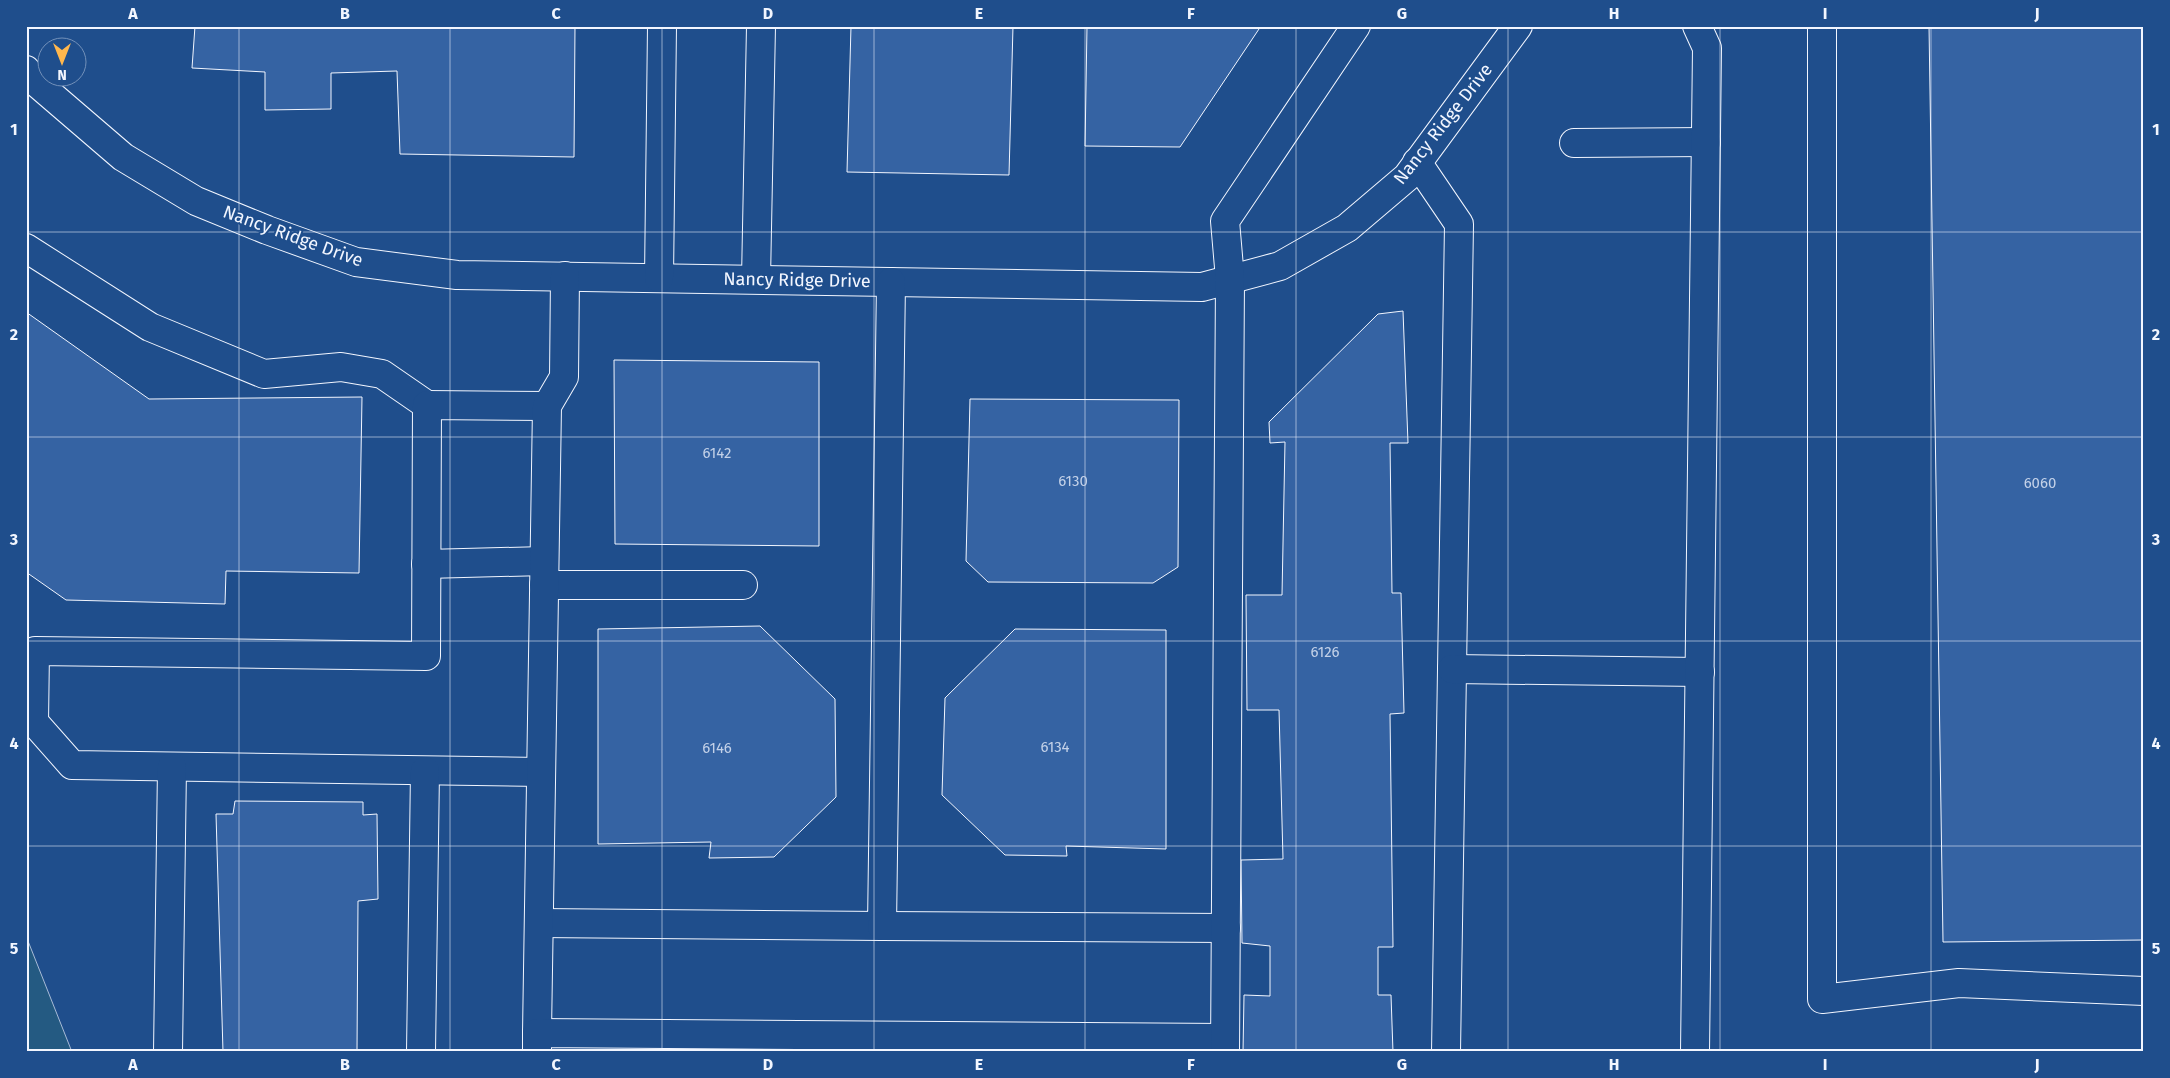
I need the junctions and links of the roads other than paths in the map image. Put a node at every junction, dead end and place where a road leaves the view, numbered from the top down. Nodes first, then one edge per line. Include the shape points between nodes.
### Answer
1 (662, 26) edge
2 (761, 26) edge
3 (1356, 26) edge
4 (1518, 26) edge
5 (1697, 26) edge
6 (1822, 26) edge
7 (26, 70) edge
8 (1706, 142) junction
9 (1574, 143) dead end
10 (1417, 162) junction
11 (26, 248) edge
12 (565, 276) junction
13 (659, 278) junction
14 (756, 279) junction
15 (1230, 279) junction
16 (891, 282) junction
17 (427, 405) junction
18 (547, 406) junction
19 (426, 564) junction
20 (544, 573) junction
21 (743, 585) dead end
22 (1452, 669) junction
23 (30, 672) edge
24 (1700, 672) junction
25 (172, 767) junction
26 (425, 771) junction
27 (541, 772) junction
28 (539, 923) junction
29 (882, 926) junction
30 (1226, 928) junction
31 (2144, 991) edge
32 (537, 1042) edge
33 (1225, 1045) edge
34 (168, 1052) edge
35 (421, 1052) edge
36 (1446, 1052) edge
37 (1695, 1052) edge

1 - 13 street
2 - 14 street
3 - 15 street via 1225,221
4 - 10 street, Nancy Ridge Drive
5 - 8 street via 1707,48
6 - 31 street via 1822,999 1959,982
7 - 12 street, Nancy Ridge Drive via 123,157 196,201 267,230 356,262 458,275
8 - 9 street
8 - 24 street
10 - 15 street, Nancy Ridge Drive via 1406,177 1347,228 1280,266
10 - 22 street via 1459,224
11 - 17 street via 150,327 264,374 341,366 382,374
12 - 13 street, Nancy Ridge Drive
12 - 18 street via 564,377
13 - 14 street, Nancy Ridge Drive
14 - 16 street, Nancy Ridge Drive
15 - 16 street, Nancy Ridge Drive via 1202,287
15 - 30 street
16 - 29 street
17 - 18 street
17 - 19 street
18 - 20 street
19 - 20 street
19 - 23 street via 426,656 35,651
20 - 21 street
20 - 27 street
22 - 24 street
22 - 36 street
23 - 25 street via 34,722 72,765
24 - 37 street
25 - 26 street
25 - 34 street
26 - 27 street
26 - 35 street
27 - 28 street
28 - 29 street
28 - 32 street
29 - 30 street
30 - 33 street
32 - 33 street

